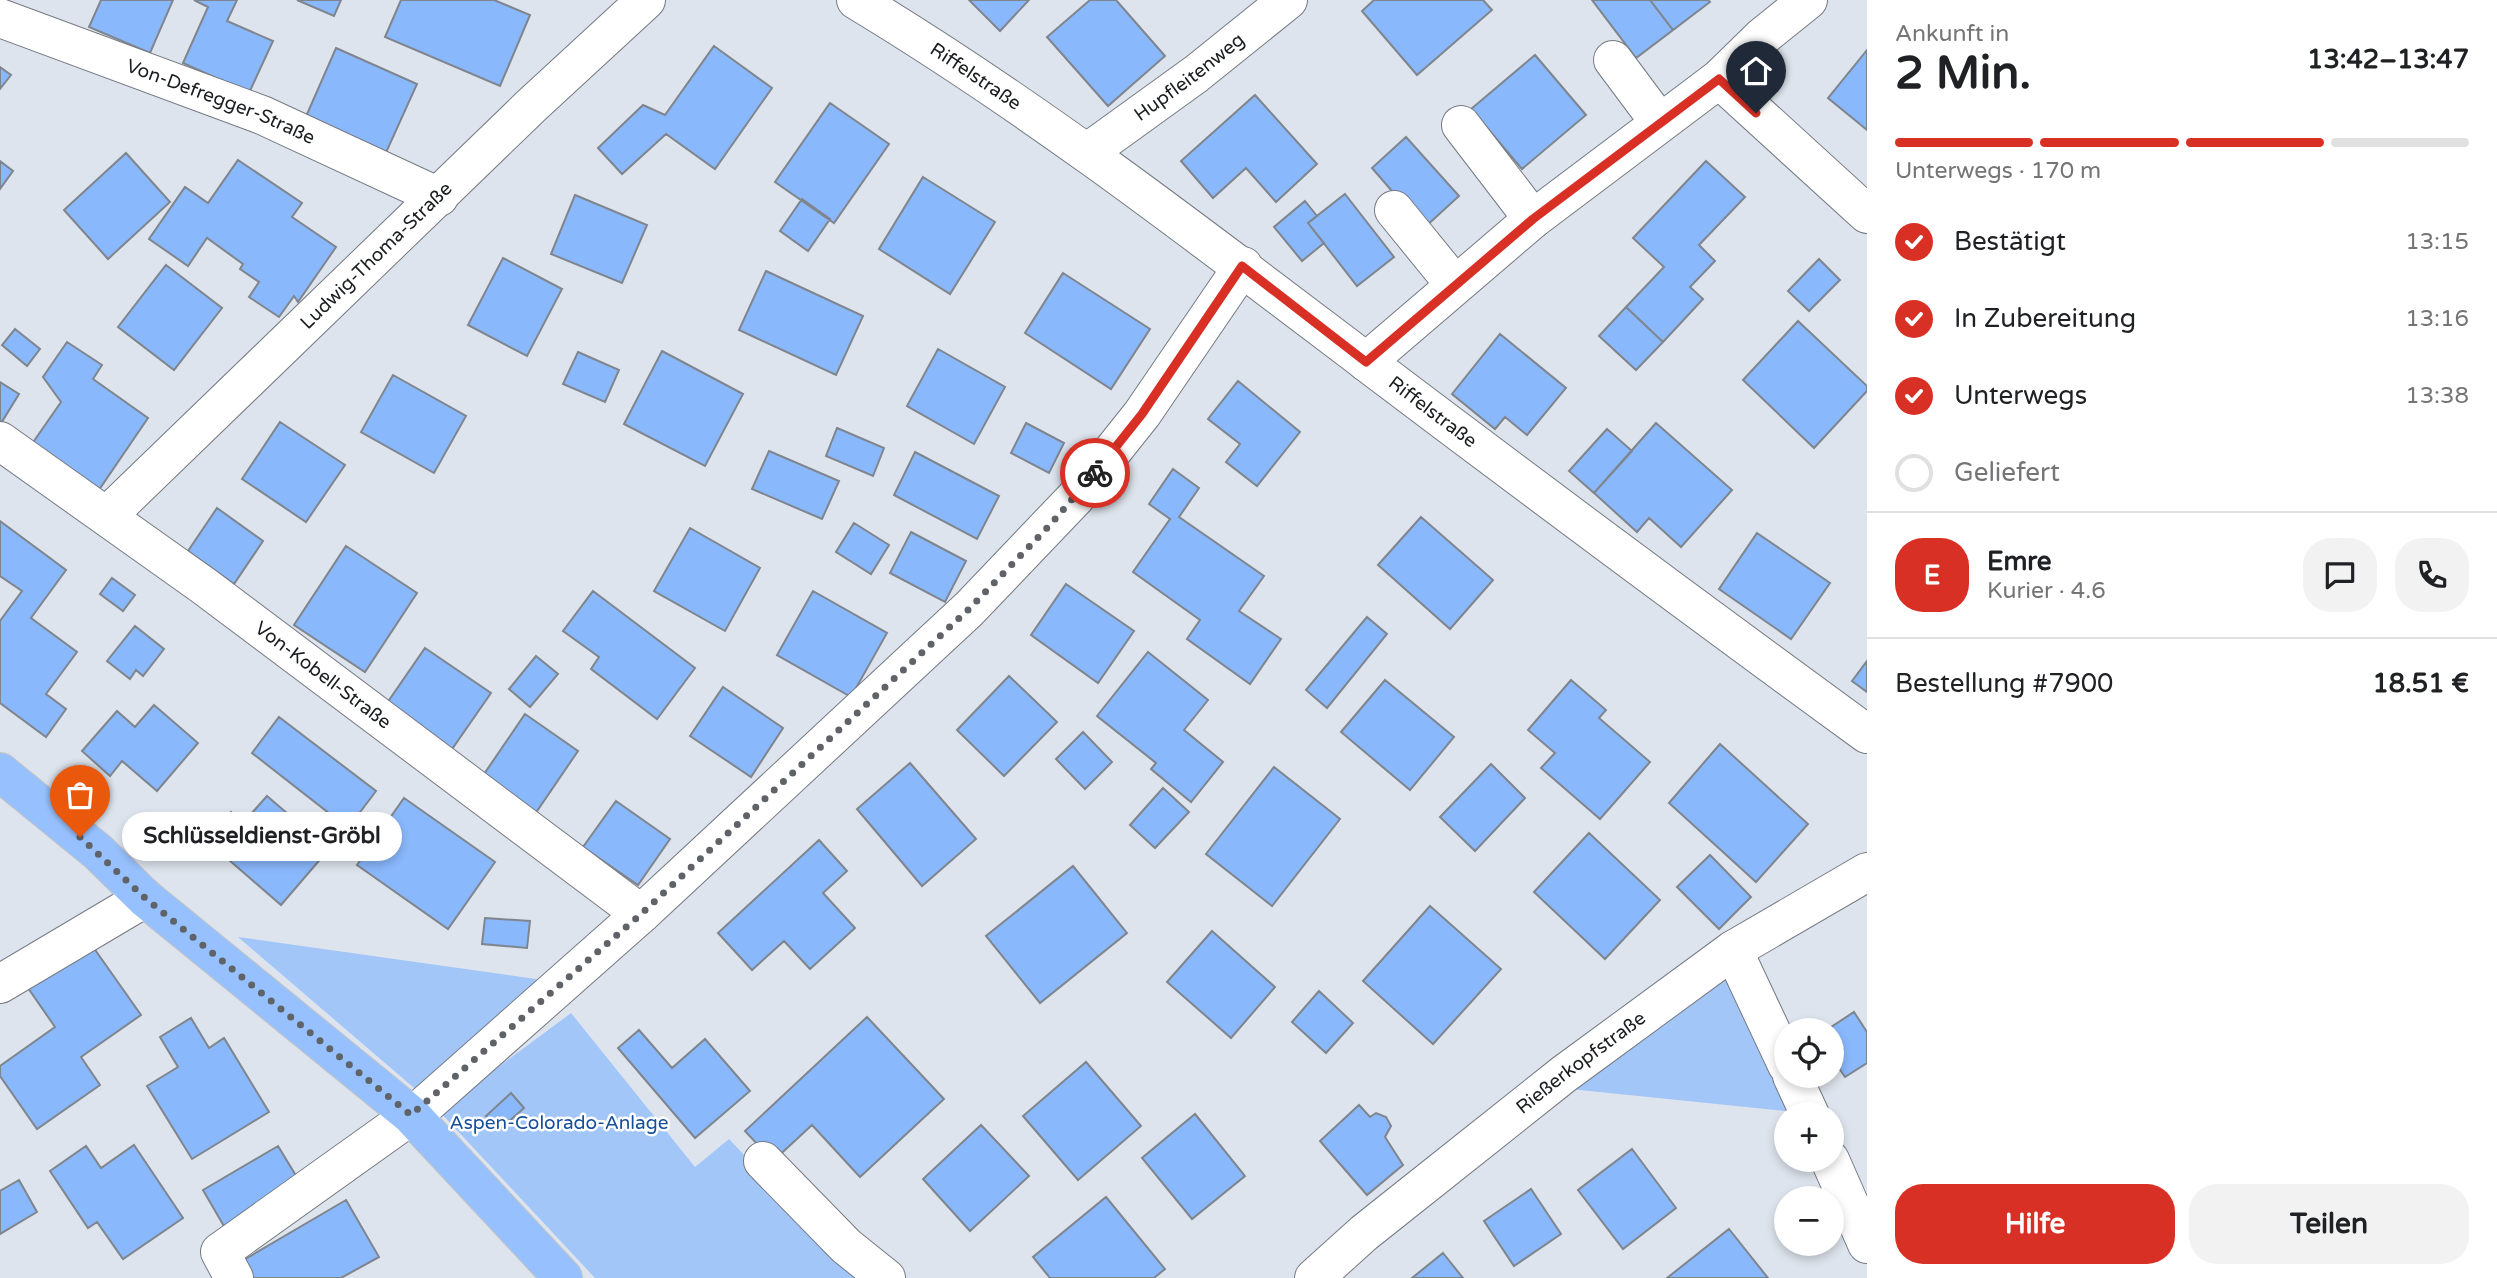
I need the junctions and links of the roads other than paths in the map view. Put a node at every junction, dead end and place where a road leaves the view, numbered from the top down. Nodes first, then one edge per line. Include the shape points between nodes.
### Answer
1 (646, 0) edge
2 (856, 0) edge
3 (1288, 0) edge
4 (1787, 6) edge
5 (0, 18) edge
6 (1613, 60) dead end
7 (1719, 79) junction
8 (1660, 123) junction
9 (1461, 125) dead end
10 (1088, 152) junction
11 (439, 197) junction
12 (1394, 210) dead end
13 (1867, 214) edge
14 (1533, 219) junction
15 (1242, 266) junction
16 (1455, 285) junction
17 (1366, 362) junction
18 (0, 441) edge
19 (108, 515) junction
20 (1867, 734) edge
21 (0, 772) edge
22 (1867, 872) edge
23 (145, 898) junction
24 (641, 914) junction
25 (1733, 950) junction
26 (0, 984) edge
27 (1774, 1037) edge
28 (411, 1115) junction
29 (763, 1161) dead end
30 (1835, 1172) edge
31 (1867, 1244) edge
32 (234, 1278) edge
33 (563, 1278) edge
34 (886, 1278) edge
35 (1314, 1278) edge

1 - 11 street, Ludwig-Thoma-Straße
2 - 10 street, Riffelstraße
3 - 10 street, Hupfleitenweg
4 - 7 street
5 - 11 street, Von-Defregger-Straße via 262,115
6 - 8 street
7 - 8 street
7 - 13 street
8 - 14 street
9 - 14 street
10 - 15 street, Riffelstraße
11 - 19 street, Ludwig-Thoma-Straße
12 - 16 street
14 - 16 street
15 - 17 street, Riffelstraße
15 - 24 street via 1142,414 1048,527 969,609
16 - 17 street
17 - 20 street, Riffelstraße
18 - 19 street, Von-Kobell-Straße
19 - 24 street, Von-Kobell-Straße
21 - 23 main road via 98,852
22 - 25 street, Rießerkopfstraße
23 - 26 street
23 - 28 main road
24 - 28 street
25 - 27 street
25 - 35 street, Rießerkopfstraße via 1542,1091
28 - 32 street via 220,1252
28 - 33 main road
29 - 34 street via 846,1246
30 - 31 street

